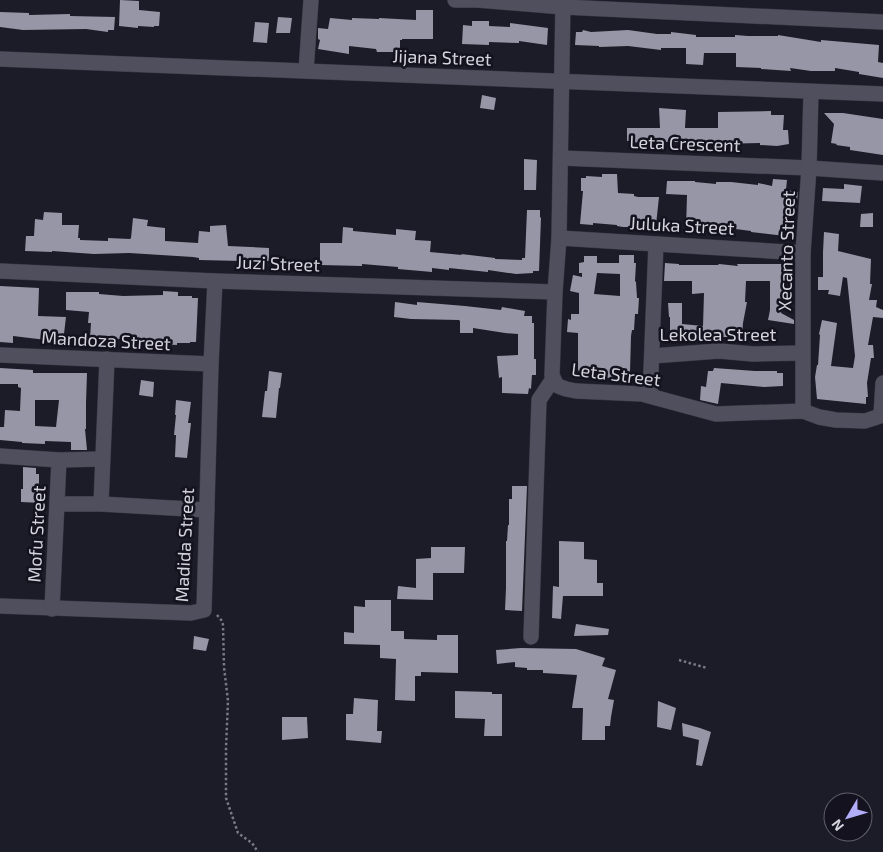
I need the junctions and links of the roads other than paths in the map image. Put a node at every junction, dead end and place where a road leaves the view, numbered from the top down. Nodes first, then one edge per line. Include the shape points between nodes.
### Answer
1 (311, 0) edge
2 (455, 0) edge
3 (478, 0) edge
4 (563, 4) edge
5 (883, 22) edge
6 (0, 59) edge
7 (306, 71) junction
8 (562, 82) junction
9 (811, 92) junction
10 (883, 94) edge
11 (560, 158) junction
12 (809, 168) junction
13 (883, 173) edge
14 (558, 238) junction
15 (656, 244) junction
16 (803, 252) junction
17 (0, 271) edge
18 (216, 281) junction
19 (555, 292) junction
20 (803, 353) junction
21 (0, 355) edge
22 (652, 356) junction
23 (107, 360) junction
24 (211, 364) junction
25 (554, 379) junction
26 (883, 383) edge
27 (650, 396) junction
28 (803, 411) junction
29 (882, 415) edge
30 (0, 456) edge
31 (102, 459) junction
32 (59, 460) junction
33 (57, 504) junction
34 (101, 504) junction
35 (207, 510) junction
36 (0, 606) edge
37 (52, 609) junction
38 (531, 637) dead end

1 - 7 street
2 - 3 street
3 - 4 street
4 - 5 street
4 - 8 street, Leta Street
6 - 7 street, Jijana Street
7 - 8 street, Jijana Street
8 - 9 street, Jijana Street
8 - 11 street, Leta Street
9 - 10 street, Jijana Street
9 - 12 street, Xecanto Street
11 - 12 street, Leta Crescent
11 - 14 street, Leta Street
12 - 13 street
12 - 16 street, Xecanto Street
14 - 15 street, Juluka Street
14 - 19 street, Leta Street
15 - 16 street, Juluka Street
15 - 22 street, Lekolea Street
16 - 20 street, Xecanto Street
17 - 18 street, Juzi Street
18 - 19 street, Juzi Street
18 - 24 street, Madida Street
19 - 25 street, Leta Street
20 - 22 street, Lekolea Street via 719,351
20 - 28 street, Xecanto Street
21 - 23 street, Mandoza Street
22 - 27 street
23 - 24 street, Mandoza Street
23 - 31 street
24 - 35 street, Madida Street
25 - 27 street, Leta Street via 558,386 576,391
25 - 38 street via 539,400
26 - 29 street, Leta Street
27 - 28 street, Leta Street via 716,414
28 - 29 street, Leta Street via 819,417 865,421
30 - 32 street
31 - 32 street
31 - 34 street
32 - 33 street, Mofu Street
33 - 34 street
33 - 37 street, Mofu Street
34 - 35 street
35 - 37 street, Madida Street via 204,610 191,613
36 - 37 street, Madida Street

